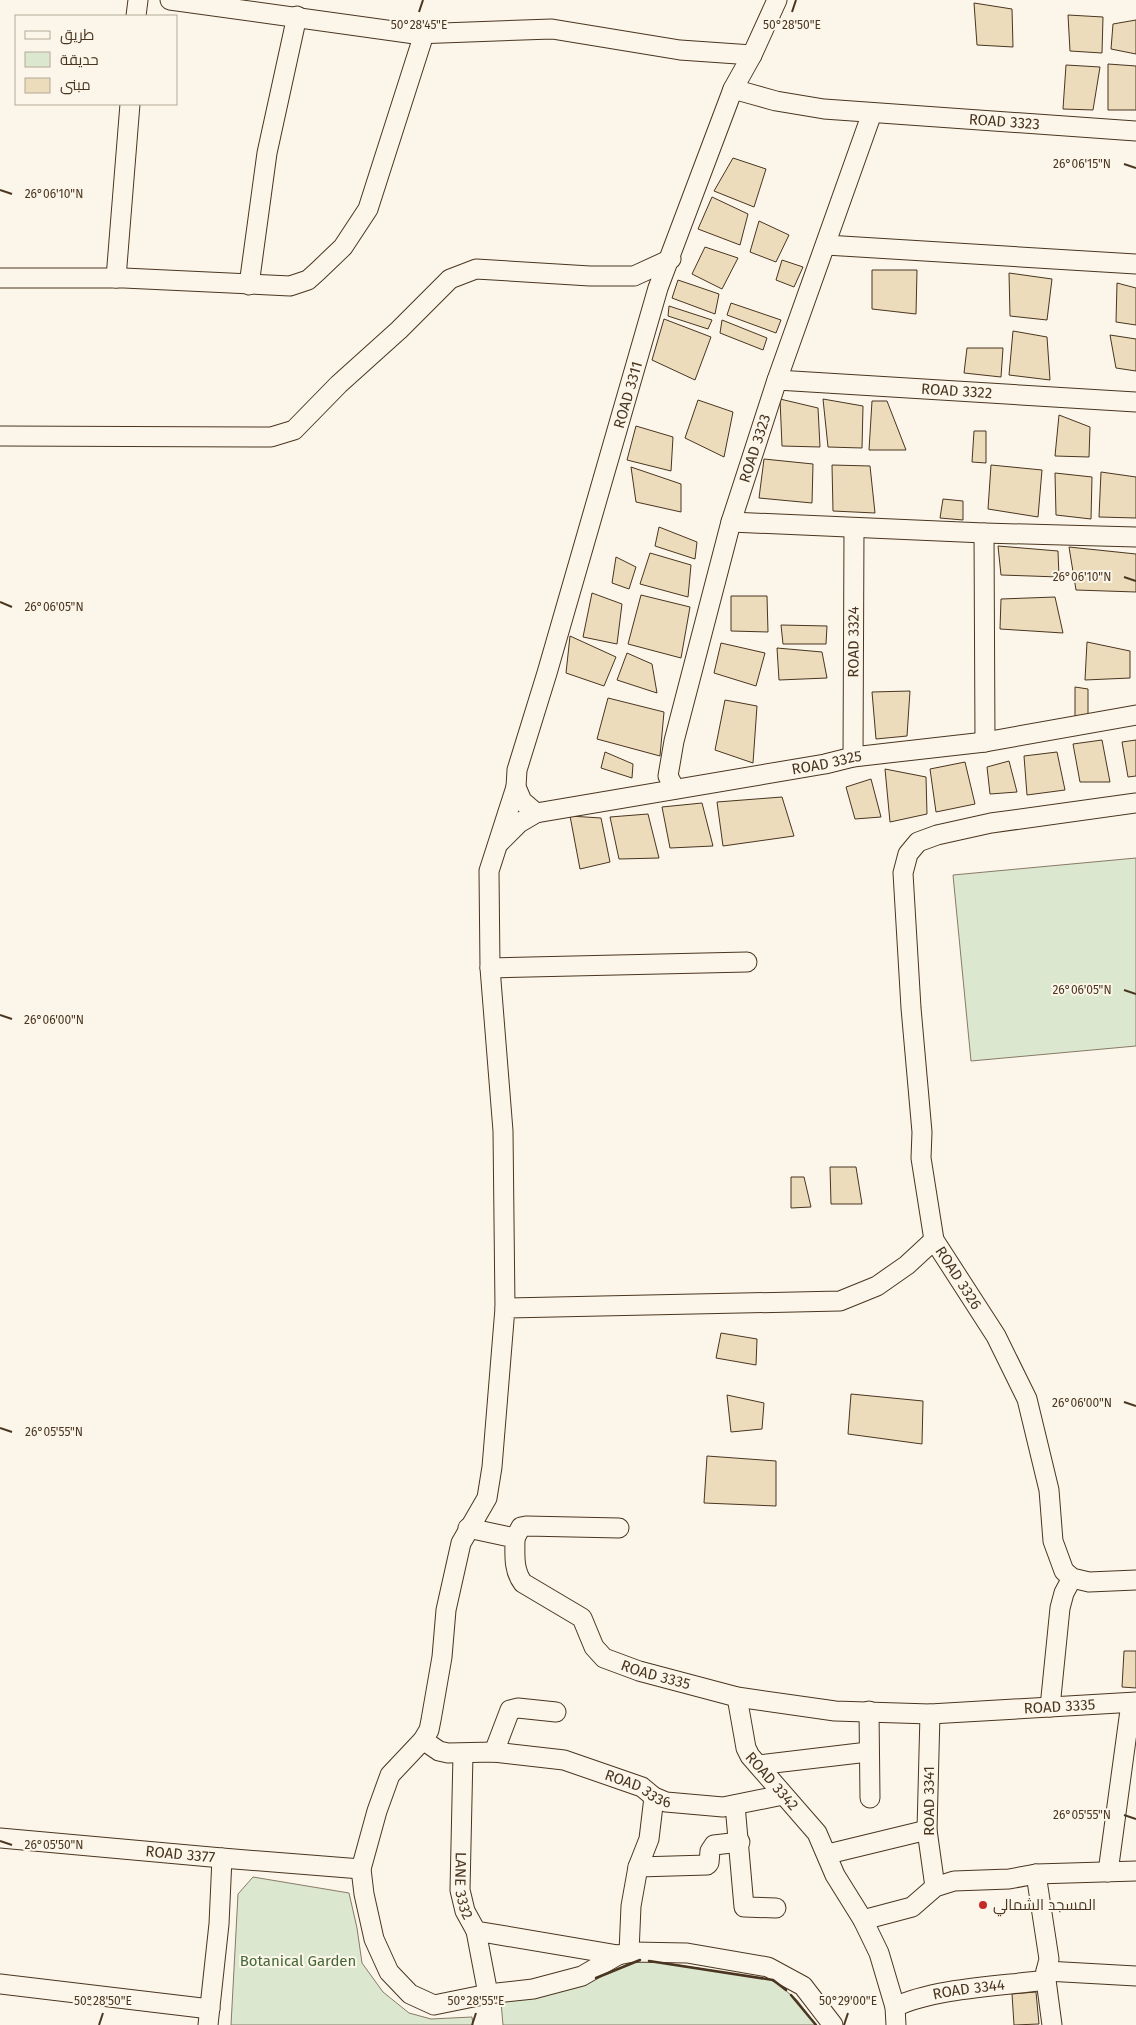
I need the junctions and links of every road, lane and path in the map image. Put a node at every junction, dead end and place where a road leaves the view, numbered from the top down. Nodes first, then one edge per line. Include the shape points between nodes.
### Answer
1 (138, 0) edge
2 (170, 0) edge
3 (777, 0) edge
4 (136, 15) edge
5 (297, 16) junction
6 (424, 34) junction
7 (752, 55) junction
8 (733, 89) junction
9 (130, 105) edge
10 (872, 114) junction
11 (1136, 131) edge
12 (826, 245) junction
13 (671, 259) junction
14 (1136, 264) edge
15 (0, 278) edge
16 (116, 278) junction
17 (249, 285) junction
18 (778, 380) junction
19 (1136, 402) edge
20 (0, 436) edge
21 (731, 522) junction
22 (854, 528) junction
23 (984, 533) junction
24 (1136, 537) edge
25 (1136, 715) edge
26 (985, 742) junction
27 (853, 757) junction
28 (675, 790) junction
29 (525, 801) junction
30 (1136, 803) edge
31 (494, 851) junction
32 (747, 962) dead end
33 (490, 968) junction
34 (934, 1240) junction
35 (505, 1308) junction
36 (468, 1528) junction
37 (619, 1528) dead end
38 (515, 1538) junction
39 (1080, 1580) junction
40 (1136, 1580) edge
41 (737, 1697) junction
42 (1133, 1703) edge
43 (1050, 1707) junction
44 (869, 1711) junction
45 (556, 1712) dead end
46 (930, 1714) junction
47 (423, 1740) junction
48 (494, 1752) junction
49 (868, 1752) junction
50 (462, 1754) junction
51 (758, 1765) junction
52 (783, 1795) junction
53 (654, 1797) junction
54 (870, 1798) dead end
55 (736, 1805) junction
56 (927, 1830) junction
57 (0, 1838) edge
58 (740, 1842) junction
59 (828, 1854) junction
60 (222, 1858) junction
61 (638, 1868) junction
62 (361, 1869) junction
63 (1108, 1872) junction
64 (1136, 1872) edge
65 (1036, 1874) junction
66 (935, 1887) junction
67 (776, 1908) dead end
68 (863, 1920) junction
69 (476, 1931) junction
70 (626, 1954) junction
71 (1046, 1976) junction
72 (1136, 1976) edge
73 (0, 1984) edge
74 (488, 1994) junction
75 (895, 2016) edge
76 (209, 2017) edge
77 (833, 2025) edge
78 (1052, 2025) edge

1 - 4 street
2 - 5 street
3 - 7 street, ROAD 3311
5 - 6 street
5 - 17 street via 267,153
6 - 7 street via 552,29 680,50
6 - 17 street via 368,209 342,247 308,280 290,286
7 - 8 street, ROAD 3311
8 - 10 street, ROAD 3323 via 824,110
8 - 13 street, ROAD 3311
9 - 16 street
10 - 11 street, ROAD 3323
10 - 12 street, ROAD 3323
12 - 14 street
12 - 18 street, ROAD 3323
13 - 20 street via 634,276 476,269 450,279 294,430 271,437
13 - 29 street, ROAD 3311 via 658,288 518,770
15 - 16 street
16 - 17 street
18 - 19 street, ROAD 3322
18 - 21 street, ROAD 3323
21 - 22 street
21 - 28 street, ROAD 3323 via 674,741 668,776
22 - 23 street
22 - 27 street, ROAD 3324
23 - 24 street
23 - 26 street
25 - 26 street, ROAD 3325
26 - 27 street, ROAD 3325
27 - 28 street, ROAD 3325
28 - 29 street, ROAD 3325
29 - 31 street, ROAD 3311
29 - 31 street via 519,822
30 - 34 street, ROAD 3326 via 991,823 937,835 918,842 908,854 903,872 922,1132 921,1158
31 - 33 street, ROAD 3311 via 489,871
32 - 33 street
33 - 35 street, ROAD 3311 via 503,1131
34 - 35 street via 877,1286 840,1301
34 - 39 street, ROAD 3326 via 996,1336 1027,1399 1049,1490 1053,1541 1064,1571
35 - 36 street, ROAD 3311 via 491,1475 487,1498
36 - 38 street
36 - 47 street, ROAD 3311 via 461,1543 446,1610 431,1720
37 - 38 street via 526,1526 518,1530
38 - 41 street, ROAD 3335 via 517,1576 523,1583 582,1618 594,1647 604,1658
39 - 40 street
39 - 43 street via 1064,1593 1060,1608
41 - 44 street, ROAD 3335 via 835,1711
41 - 51 street, ROAD 3342 via 746,1748
42 - 43 street, ROAD 3335
42 - 63 street, ROAD 3335
43 - 46 street, ROAD 3335
44 - 46 street, ROAD 3335
44 - 49 street
45 - 48 street via 510,1710
46 - 56 street, ROAD 3341
47 - 50 street, ROAD 3336 via 439,1751
47 - 62 street via 390,1775
48 - 50 street, ROAD 3336
48 - 53 street, ROAD 3336 via 564,1760 642,1787
49 - 51 street
49 - 54 street
50 - 69 street, LANE 3332 via 460,1890 465,1911
51 - 52 street, ROAD 3342
52 - 55 street, ROAD 3336
52 - 59 street, ROAD 3342 via 817,1834
53 - 55 street, ROAD 3336 via 666,1802 709,1807
53 - 61 street via 649,1839
55 - 58 street
56 - 59 street
56 - 66 street, ROAD 3341
57 - 60 street, ROAD 3377
58 - 61 street via 714,1846 707,1865
58 - 67 street via 744,1907
59 - 68 street, ROAD 3342 via 836,1875
60 - 62 street, ROAD 3377
60 - 76 street
61 - 70 street via 631,1906 629,1952
62 - 74 street via 374,1939 389,1972 410,1994 434,2005
63 - 64 street
63 - 65 street
65 - 66 street via 1009,1879 954,1881
65 - 71 street via 1049,1959
66 - 68 street via 912,1907
68 - 75 street, ROAD 3342 via 879,1953
69 - 70 street, LANE 3332
69 - 74 street
70 - 74 street via 582,1976 533,1989
70 - 77 street via 687,1953 768,1967 803,1986
71 - 72 street, ROAD 3344
71 - 75 street, ROAD 3344 via 904,2002
71 - 78 street
73 - 76 street

